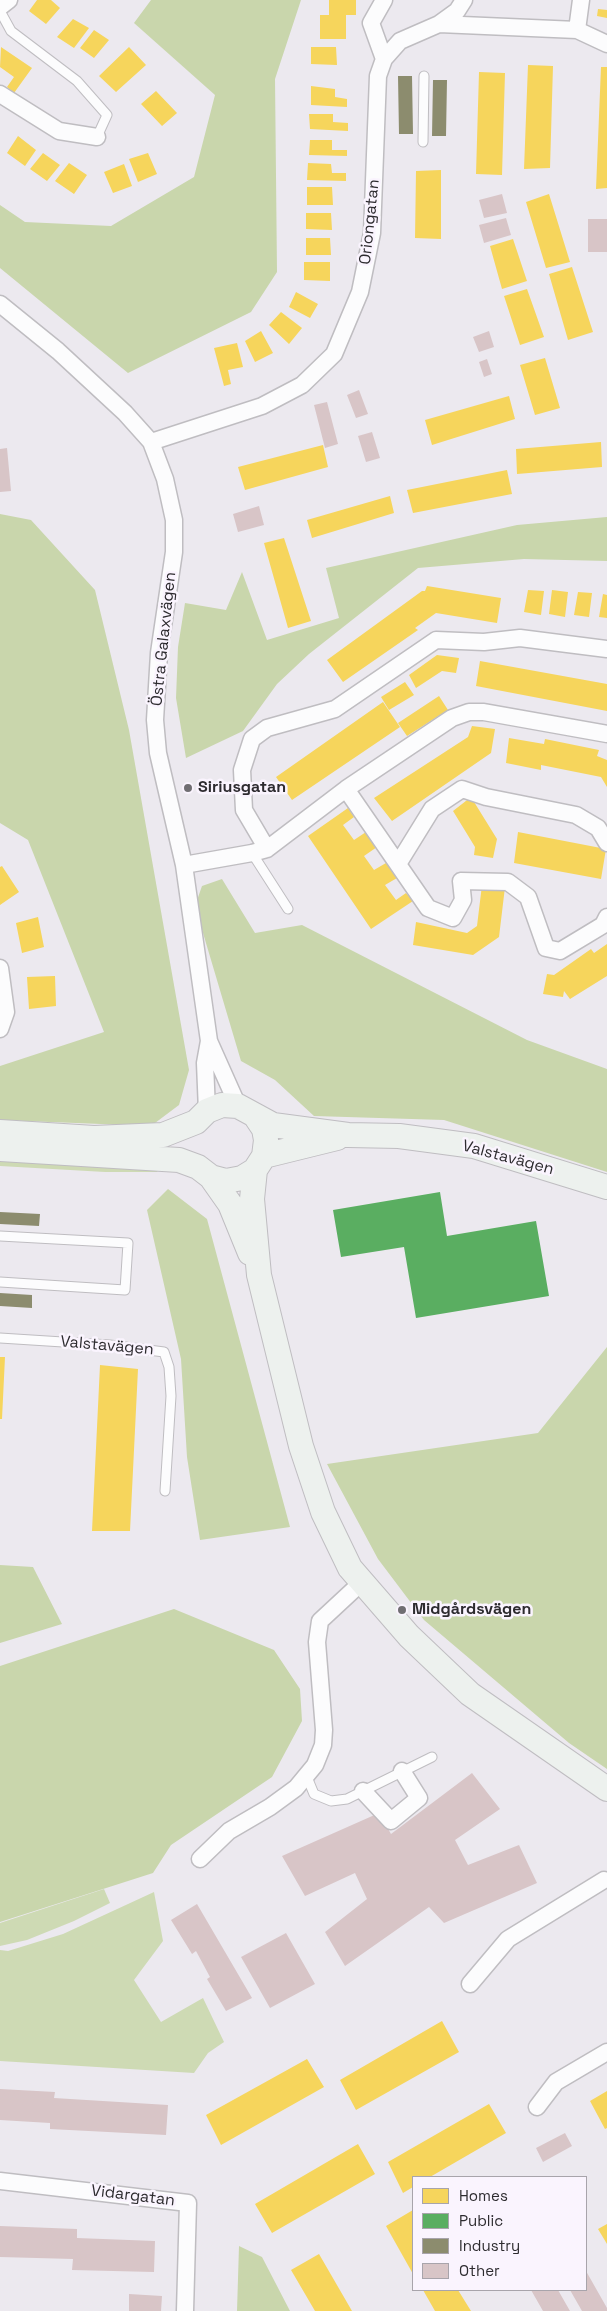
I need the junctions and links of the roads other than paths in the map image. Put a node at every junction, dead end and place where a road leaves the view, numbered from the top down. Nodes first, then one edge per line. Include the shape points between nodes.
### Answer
1 (9, 0) edge
2 (384, 0) edge
3 (464, 0) edge
4 (581, 0) edge
5 (0, 9) edge
6 (439, 24) junction
7 (577, 30) junction
8 (607, 44) edge
9 (384, 59) junction
10 (424, 76) dead end
11 (0, 94) edge
12 (97, 137) joint
13 (423, 142) dead end
14 (0, 304) edge
15 (151, 442) junction
16 (607, 649) edge
17 (607, 734) edge
18 (346, 789) junction
19 (607, 843) edge
20 (260, 851) junction
21 (184, 864) junction
22 (398, 864) junction
23 (288, 909) dead end
24 (607, 917) edge
25 (0, 968) edge
26 (0, 1029) edge
27 (209, 1041) junction
28 (247, 1112) junction
29 (201, 1116) junction
30 (0, 1132) edge
31 (348, 1136) junction
32 (0, 1149) edge
33 (259, 1163) junction
34 (204, 1172) junction
35 (607, 1187) edge
36 (0, 1236) edge
37 (259, 1275) junction
38 (0, 1282) edge
39 (0, 1338) edge
40 (165, 1491) dead end
41 (362, 1582) junction
42 (432, 1756) dead end
43 (402, 1771) junction
44 (307, 1777) junction
45 (607, 1789) edge
46 (363, 1791) junction
47 (200, 1860) dead end
48 (606, 1880) edge
49 (470, 1984) dead end
50 (607, 2052) edge
51 (537, 2107) dead end
52 (0, 2181) edge
53 (185, 2311) edge

1 - 5 street
2 - 9 street via 371,23
3 - 6 street, Oriongatan via 457,11
4 - 7 street
5 - 12 lane via 11,30 77,81 107,115
6 - 7 street, Oriongatan
6 - 9 street, Oriongatan via 400,41
7 - 8 street, Oriongatan
9 - 15 street, Oriongatan via 378,76 372,233 360,292 334,354 302,385 262,406
10 - 13 lane
11 - 12 street via 59,130
14 - 15 street, Östra Galaxvägen via 99,387
15 - 21 street, Östra Galaxvägen via 165,479 174,520 174,552 156,687 157,744
16 - 20 street via 520,638 484,642 436,640 335,709 267,728 252,739 242,770 244,810
17 - 18 street via 469,712 452,718
18 - 20 street
18 - 22 street
19 - 22 street via 598,828 576,815 462,789 432,809
20 - 21 street
20 - 23 lane
21 - 27 street, Östra Galaxvägen
22 - 24 street via 428,908 453,918 463,900 461,881 508,882 528,897 546,948 560,951 603,925
25 - 26 street via 6,1012
27 - 28 street, Östra Galaxvägen
27 - 29 street, Östra Galaxvägen
28 - 29 street, Valstavägen via 222,1105
28 - 31 street, Valstavägen via 273,1125
28 - 33 street via 264,1129 266,1140
29 - 30 street, Valstavägen via 163,1135 94,1138
29 - 34 street via 190,1137 191,1153
31 - 33 street, Valstavägen
31 - 35 street, Valstavägen via 400,1136 474,1146
32 - 34 street, Valstavägen via 179,1160
33 - 34 street, Valstavägen via 242,1178 226,1181
33 - 37 street via 252,1199
34 - 37 street via 230,1204
36 - 38 lane via 128,1243 125,1290
37 - 41 street via 301,1446 323,1512 350,1568
39 - 40 lane, Valstavägen via 164,1352 169,1367 171,1396
41 - 44 street via 320,1622 317,1642 324,1738 315,1765
41 - 45 street via 409,1636 470,1694
42 - 43 lane
43 - 46 lane
43 - 46 street via 419,1798 390,1821
44 - 46 lane via 314,1794 331,1801
44 - 47 street via 270,1807 229,1831
48 - 49 street via 508,1938
50 - 51 street via 556,2082
52 - 53 street, Vidargatan via 188,2203

